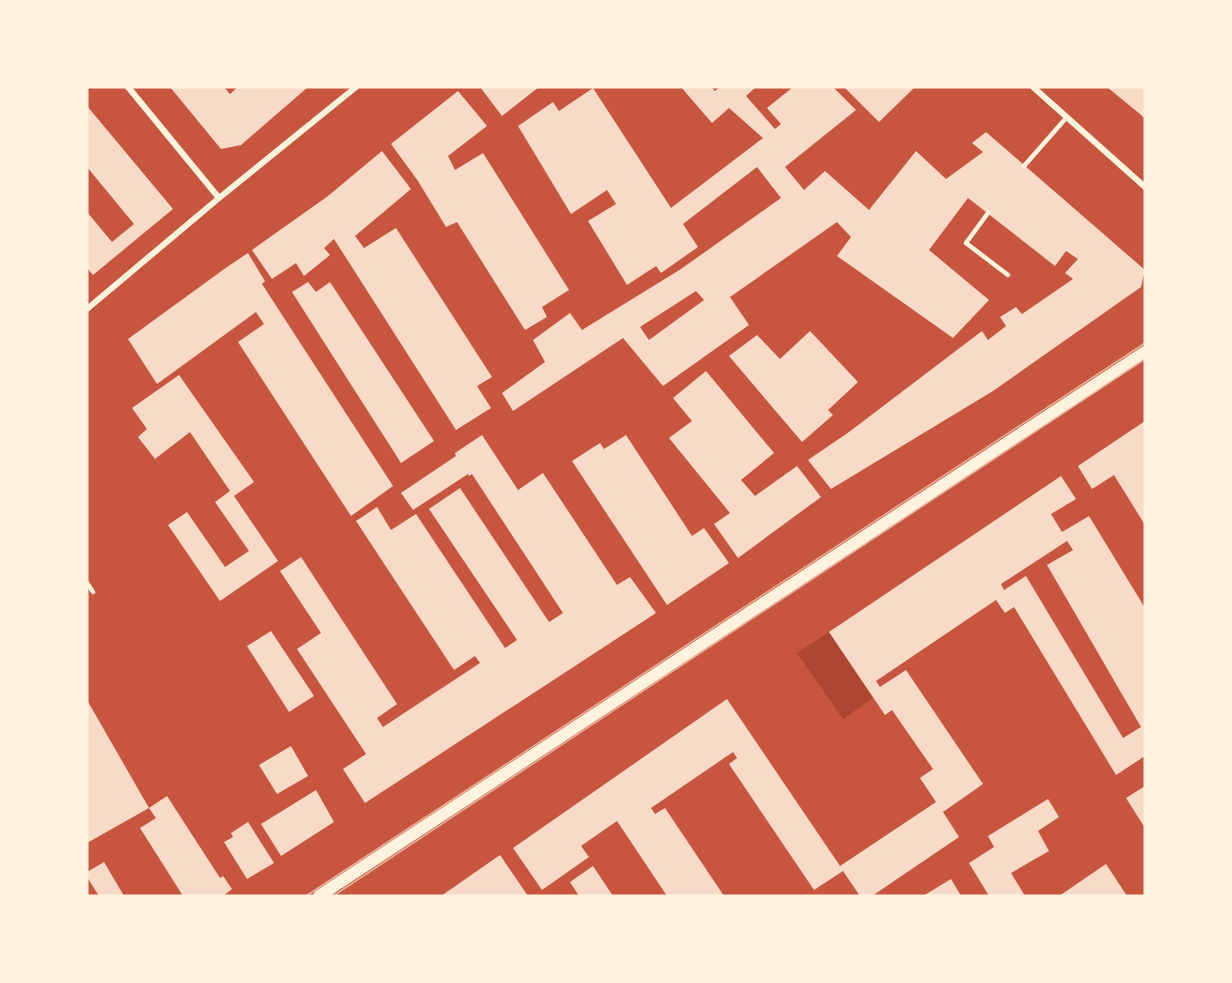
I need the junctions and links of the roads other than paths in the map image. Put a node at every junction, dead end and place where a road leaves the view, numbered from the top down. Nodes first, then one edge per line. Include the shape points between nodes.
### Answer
1 (128, 87) edge
2 (356, 87) edge
3 (1033, 87) edge
4 (1067, 117) junction
5 (1024, 166) dead end
6 (1145, 187) edge
7 (219, 198) junction
8 (988, 213) dead end
9 (1008, 275) dead end
10 (87, 309) edge
11 (1145, 352) edge
12 (87, 583) edge
13 (93, 592) dead end
14 (319, 896) edge

1 - 7 street
2 - 7 street
3 - 4 street
4 - 5 lane
4 - 6 street
7 - 10 street
8 - 9 lane via 966,243
11 - 14 main road
12 - 13 lane

